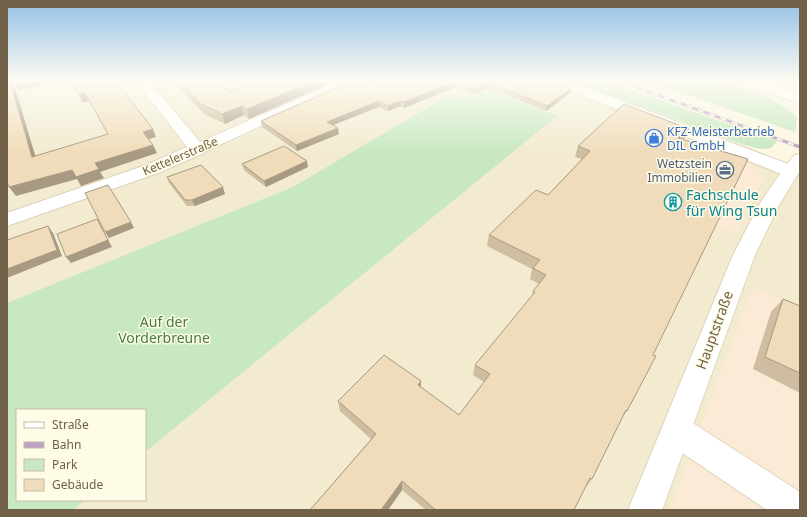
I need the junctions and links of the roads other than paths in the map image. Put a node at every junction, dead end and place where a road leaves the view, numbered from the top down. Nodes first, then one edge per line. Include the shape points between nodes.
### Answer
1 (162, 105) edge
2 (296, 105) edge
3 (626, 105) edge
4 (198, 150) junction
5 (795, 165) edge
6 (7, 220) edge
7 (677, 431) junction
8 (645, 510) edge
9 (797, 510) edge

1 - 4 street
2 - 4 street, Kettelerstraße
3 - 5 street
4 - 6 street, Kettelerstraße via 152,169
5 - 7 street, Hauptstraße via 767,209 734,278
7 - 8 street, Hauptstraße
7 - 9 street

